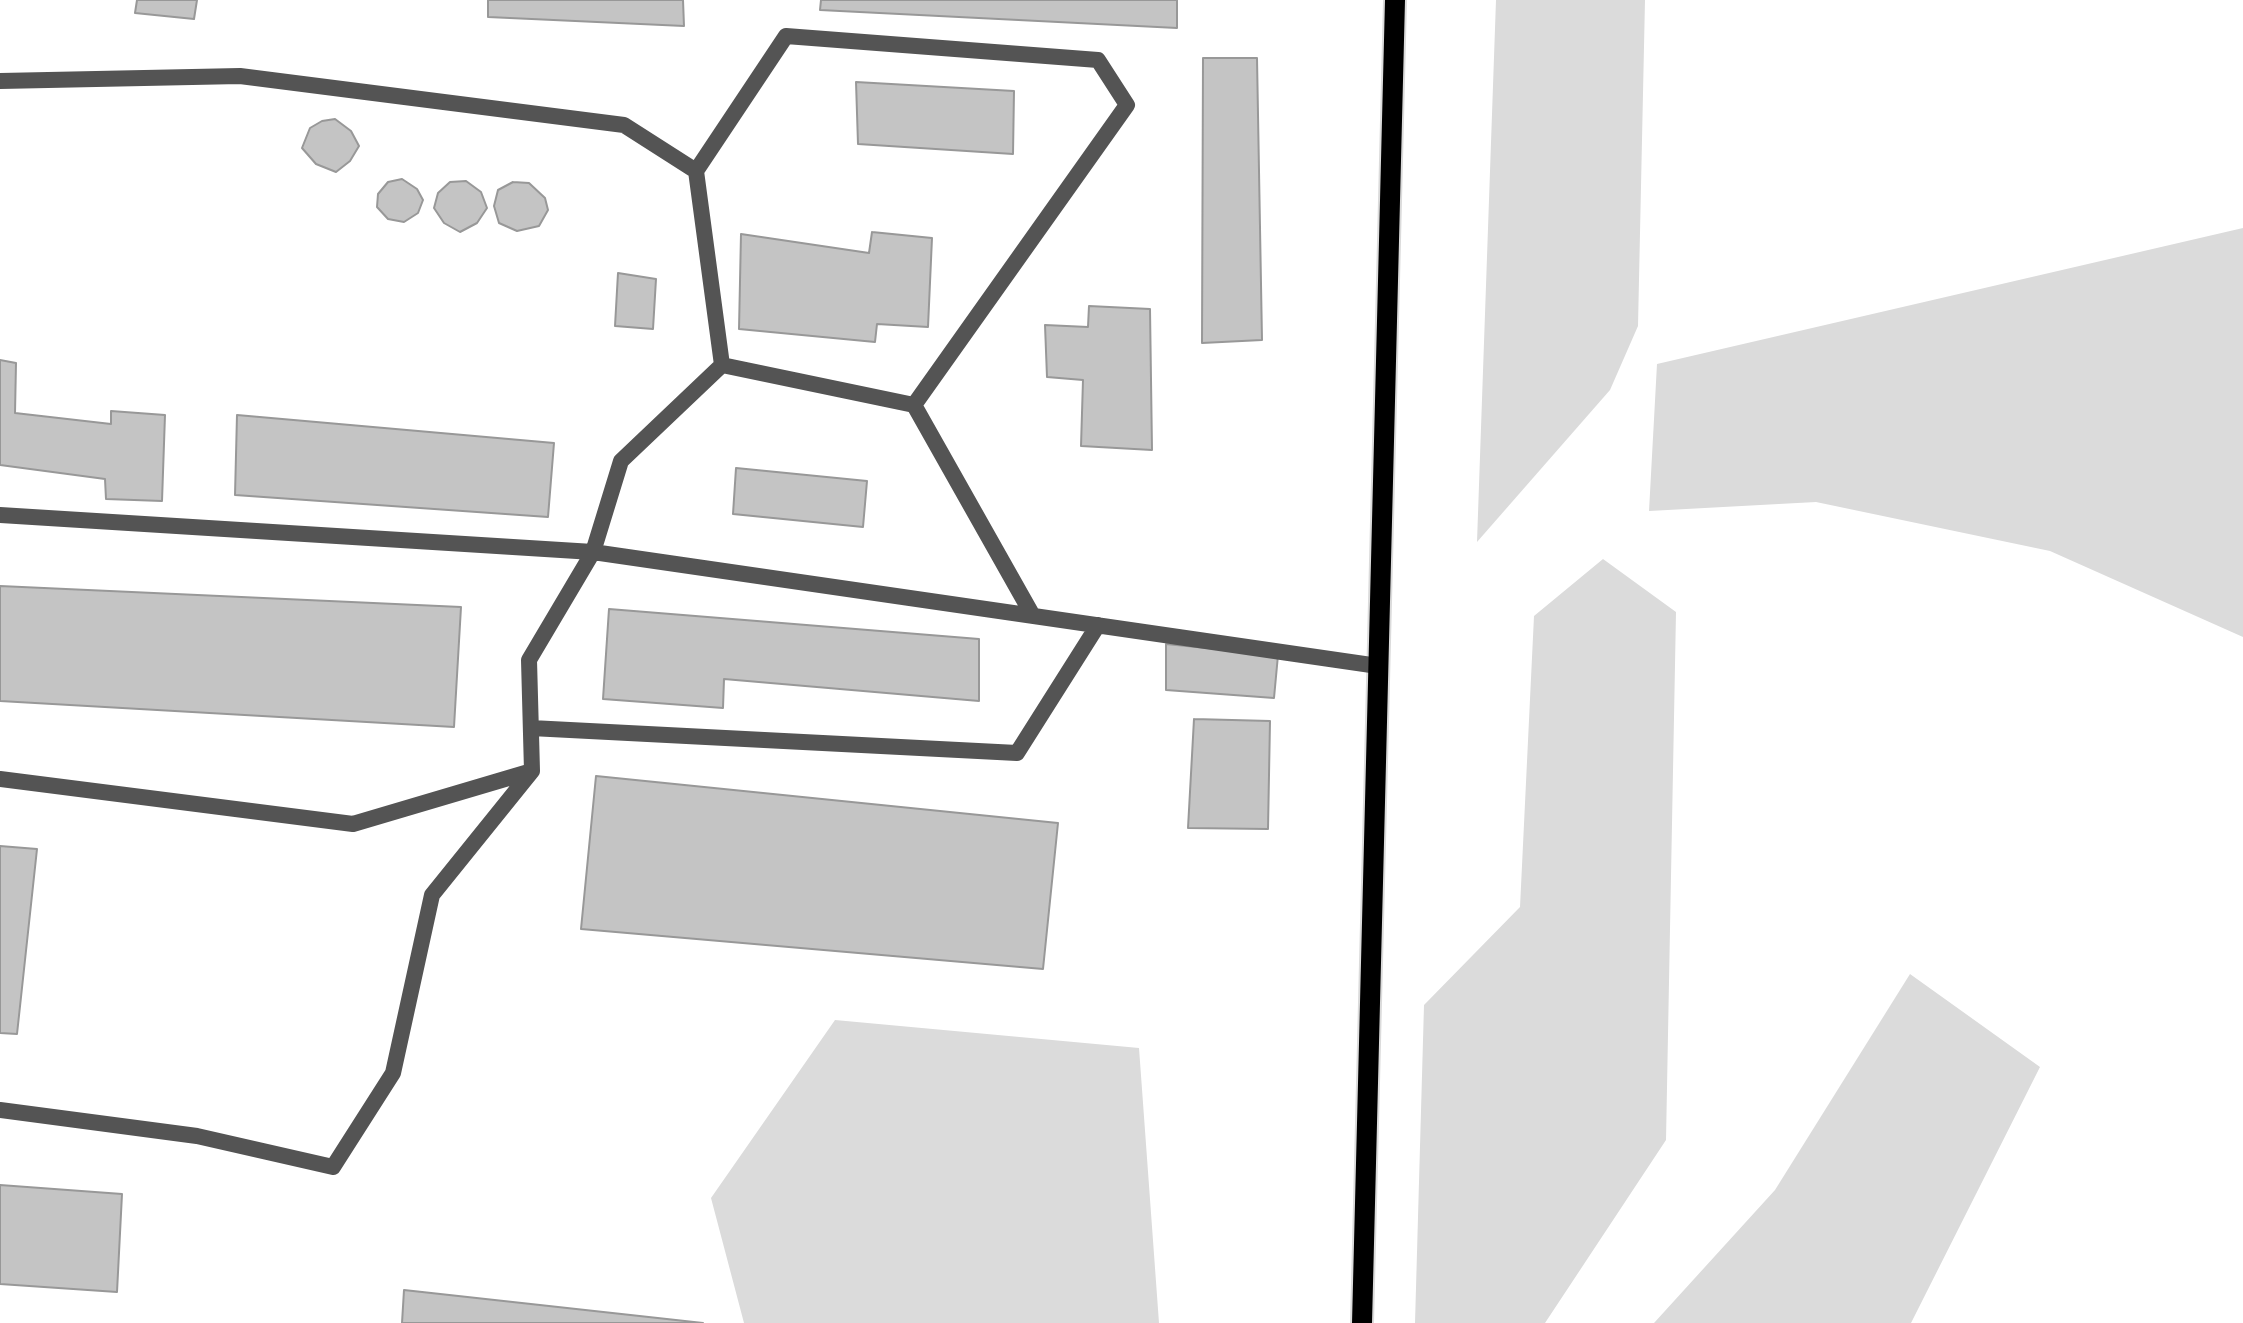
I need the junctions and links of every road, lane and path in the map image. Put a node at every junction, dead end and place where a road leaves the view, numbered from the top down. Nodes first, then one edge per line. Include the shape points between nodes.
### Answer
1 (1395, 0) edge
2 (0, 81) edge
3 (696, 171) junction
4 (722, 365) junction
5 (914, 405) junction
6 (0, 515) edge
7 (593, 552) junction
8 (1033, 616) junction
9 (1098, 625) junction
10 (1378, 666) junction
11 (531, 728) junction
12 (532, 771) junction
13 (0, 779) edge
14 (0, 1110) edge
15 (1362, 1323) edge

1 - 10 main road
2 - 3 lane via 240,76 563,117 624,125
3 - 4 lane
3 - 5 lane via 786,36 1098,60 1127,105
4 - 5 lane
4 - 7 lane via 621,461
5 - 8 lane
6 - 7 lane
7 - 8 lane
7 - 11 lane via 529,660
8 - 9 lane
9 - 10 lane
9 - 11 lane via 1017,753
10 - 15 main road
11 - 12 lane
12 - 13 lane via 353,824
12 - 14 lane via 432,895 393,1073 333,1167 197,1136

